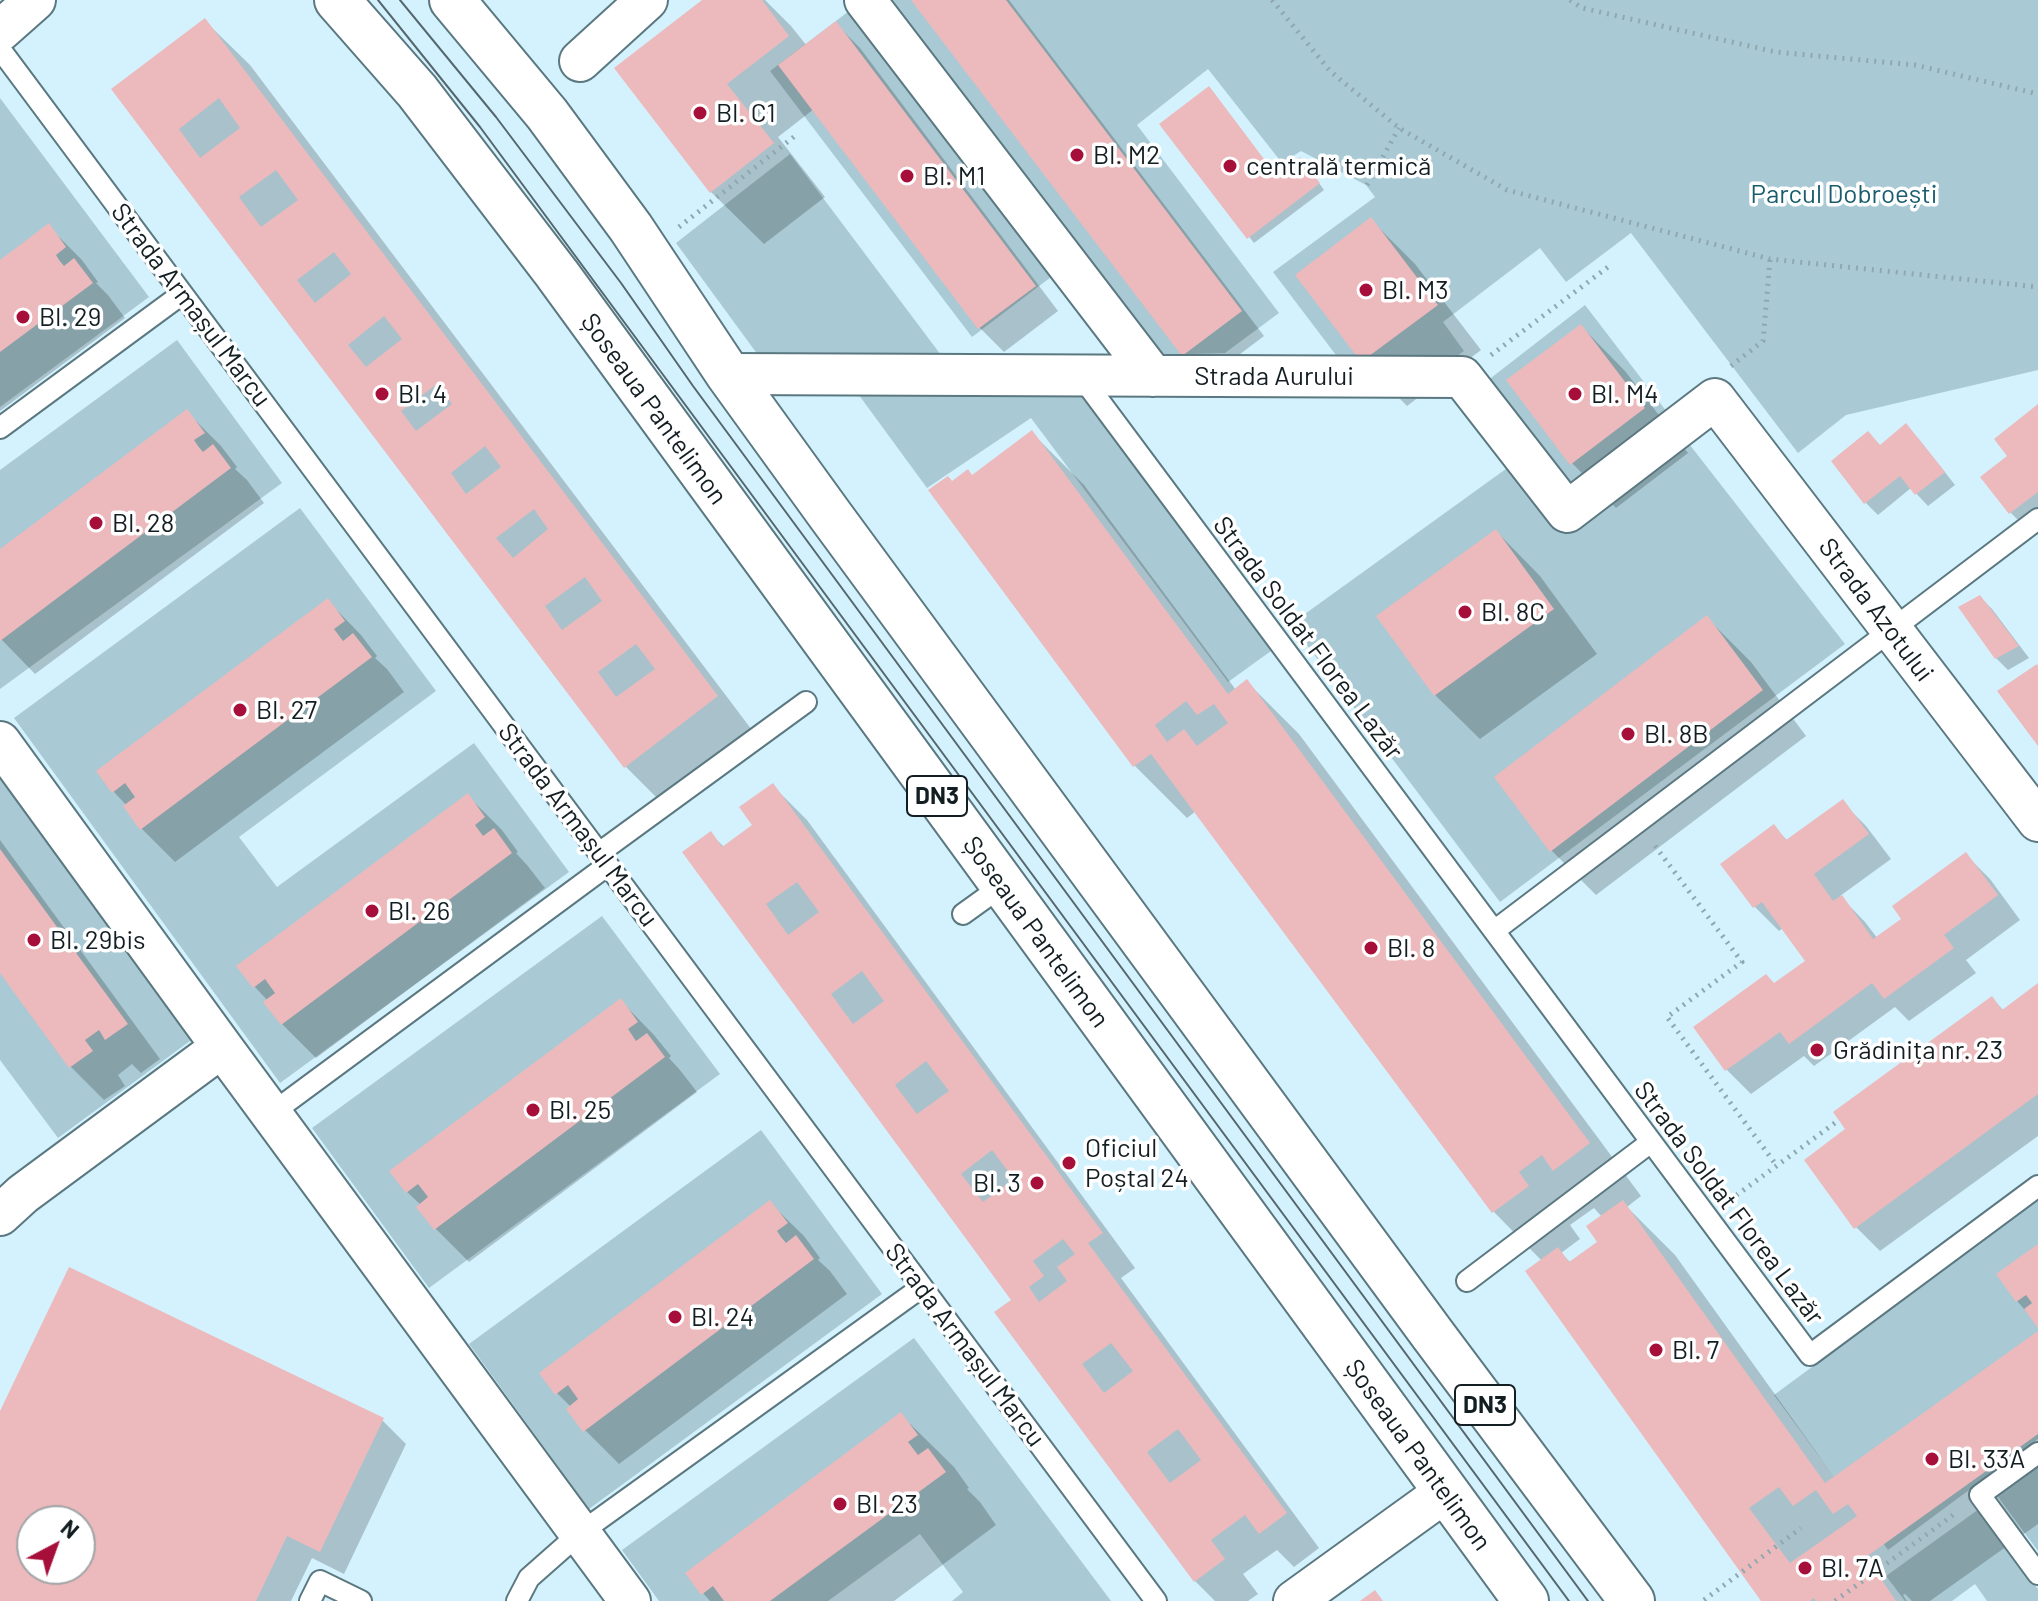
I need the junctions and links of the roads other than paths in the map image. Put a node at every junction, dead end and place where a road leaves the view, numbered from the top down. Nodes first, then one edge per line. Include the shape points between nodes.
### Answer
1 (35, 0) edge
2 (337, 0) edge
3 (452, 0) edge
4 (647, 0) edge
5 (865, 0) edge
6 (0, 31) edge
7 (0, 49) edge
8 (580, 61) dead end
9 (182, 294) junction
10 (728, 374) junction
11 (1080, 375) junction
12 (1153, 376) junction
13 (1721, 383) joint
14 (0, 428) edge
15 (2038, 519) edge
16 (1891, 629) junction
17 (806, 702) dead end
18 (0, 742) edge
19 (2038, 821) edge
20 (604, 859) junction
21 (1002, 886) junction
22 (963, 914) dead end
23 (1494, 931) junction
24 (222, 1047) junction
25 (272, 1113) junction
26 (1651, 1142) junction
27 (2038, 1186) edge
28 (0, 1215) edge
29 (1467, 1281) dead end
30 (922, 1287) junction
31 (2038, 1453) edge
32 (1445, 1492) junction
33 (580, 1533) junction
34 (2038, 1574) edge
35 (310, 1601) edge
36 (361, 1601) edge
37 (517, 1601) edge
38 (630, 1601) edge
39 (1156, 1601) edge
40 (1294, 1601) edge
41 (1526, 1601) edge
42 (1632, 1601) edge

1 - 6 street
2 - 21 main road, Șoseaua Pantelimon / DN3 via 479,170
3 - 10 main road, DN3 via 547,114
4 - 8 street
5 - 12 street
7 - 9 lane, Strada Armașul Marcu
9 - 14 lane
9 - 20 lane, Strada Armașul Marcu
10 - 11 street, Strada Aurului
10 - 42 main road, DN3
11 - 12 street, Strada Aurului
11 - 23 lane, Strada Soldat Florea Lazăr
12 - 13 street, Strada Aurului via 1462,377 1567,512
13 - 16 street, Strada Azotului
15 - 16 lane
16 - 19 street, Strada Azotului
16 - 23 lane
17 - 20 lane
18 - 24 street
20 - 25 lane
20 - 30 lane, Strada Armașul Marcu
21 - 22 lane
21 - 32 main road, Șoseaua Pantelimon / DN3
23 - 26 lane, Strada Soldat Florea Lazăr
24 - 25 street
24 - 28 street
25 - 33 street
26 - 27 lane, Strada Soldat Florea Lazăr via 1810,1355
26 - 29 lane
30 - 33 lane
30 - 39 lane, Strada Armașul Marcu
31 - 34 lane via 1980,1495
32 - 40 street
32 - 41 main road, Șoseaua Pantelimon / DN3
33 - 37 lane via 529,1578
33 - 38 street
35 - 36 lane via 320,1581

